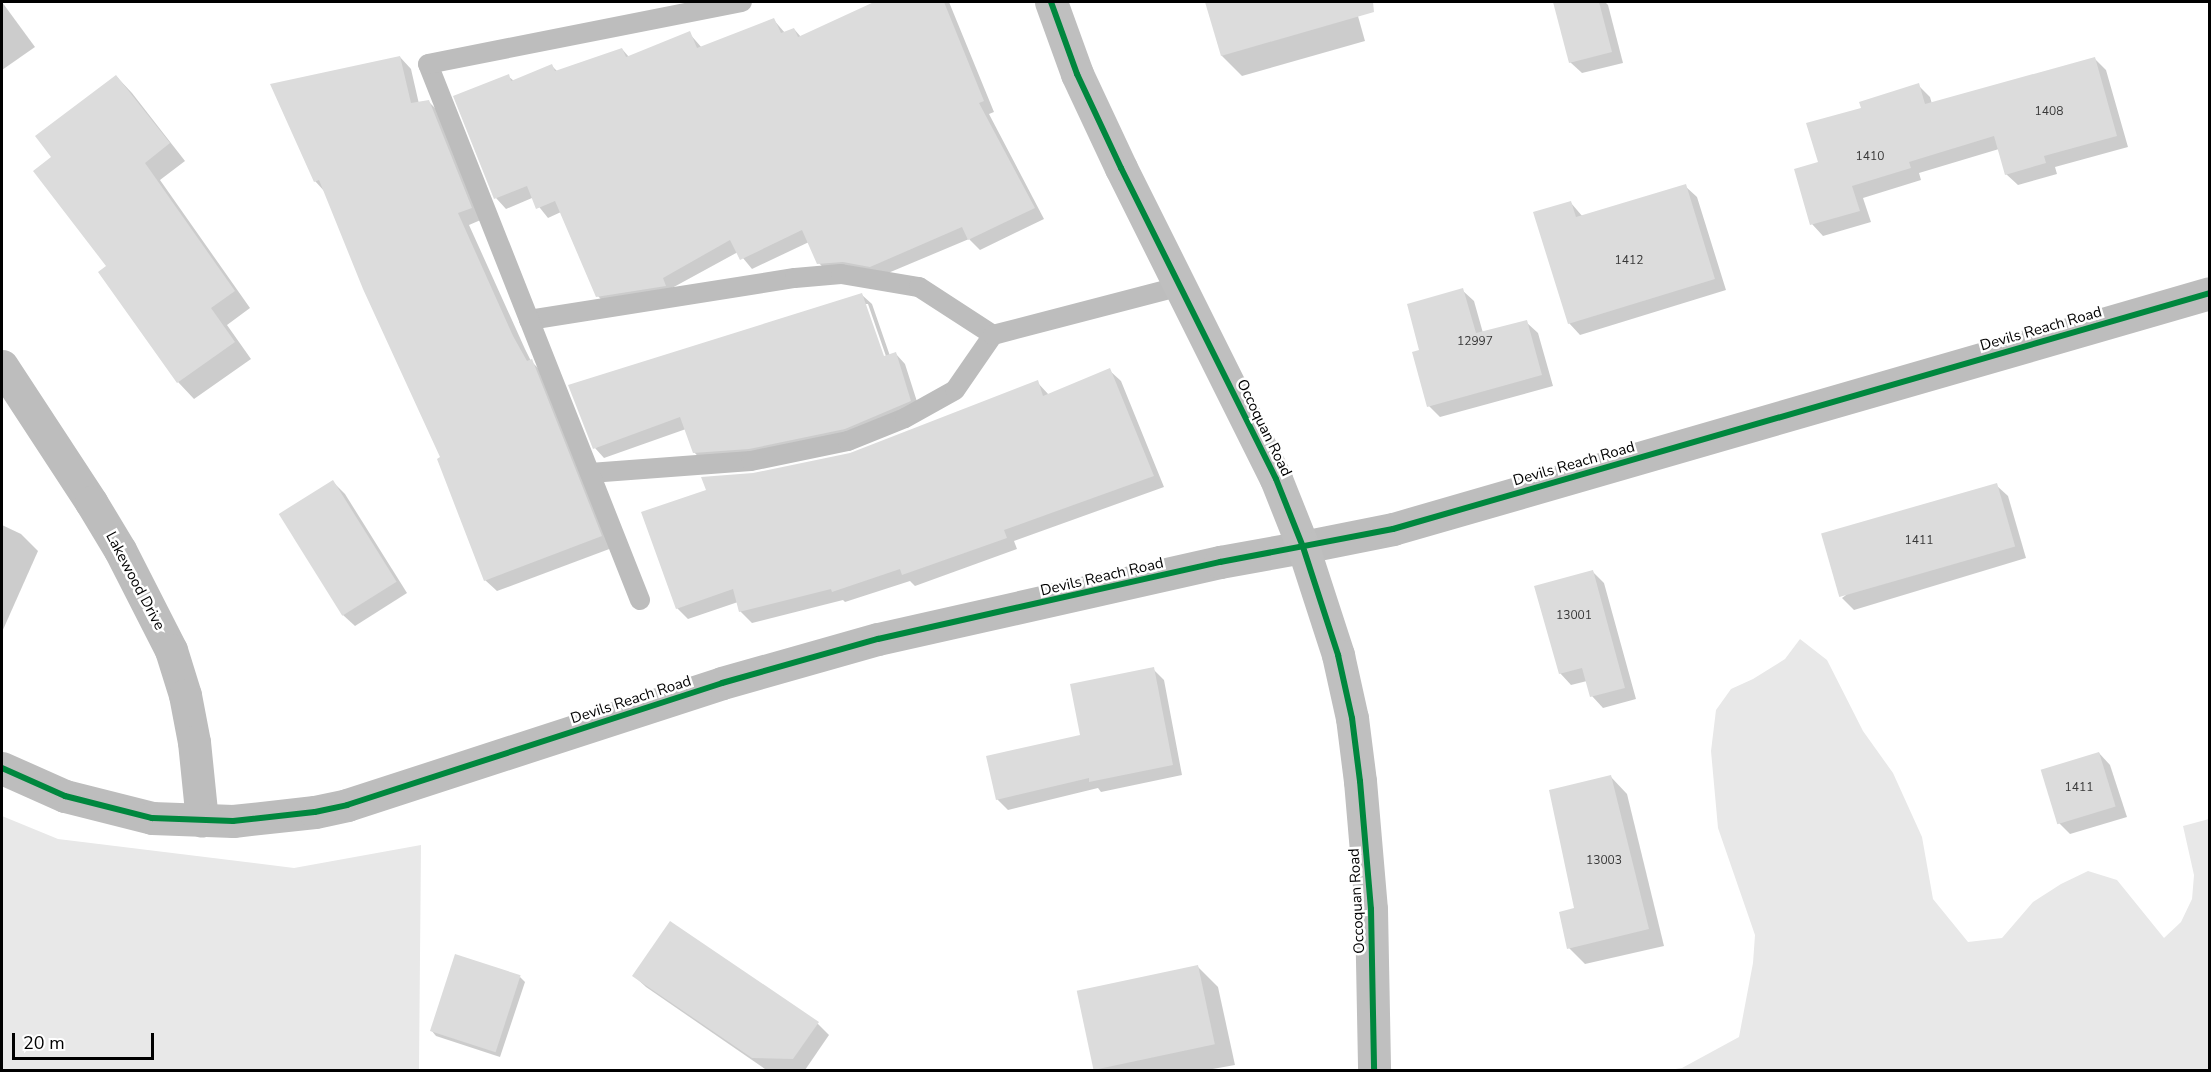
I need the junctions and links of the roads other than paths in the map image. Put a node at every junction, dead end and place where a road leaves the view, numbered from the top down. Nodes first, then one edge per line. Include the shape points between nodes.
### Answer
1 (742, 2) edge
2 (1051, 2) edge
3 (1181, 285) junction
4 (2210, 292) edge
5 (530, 320) junction
6 (993, 335) junction
7 (2, 366) edge
8 (590, 473) junction
9 (1303, 547) junction
10 (640, 600) dead end
11 (2, 768) edge
12 (202, 821) junction
13 (1374, 1071) edge

1 - 5 lane via 428,64
2 - 3 main road, Occoquan Road via 1077,74
3 - 6 lane
3 - 9 main road, Occoquan Road via 1276,479
4 - 9 street, Devils Reach Road via 1393,530
5 - 6 lane via 841,274 919,287
5 - 8 lane
6 - 8 lane via 955,390 905,418 848,441 751,461
7 - 12 street, Lakewood Drive via 120,550 171,650 195,742
8 - 10 lane
9 - 12 street, Devils Reach Road via 878,639 722,683 347,805 283,817
9 - 13 main road, Occoquan Road via 1338,655 1352,718 1371,909
11 - 12 street, Devils Reach Road via 94,805 152,818

